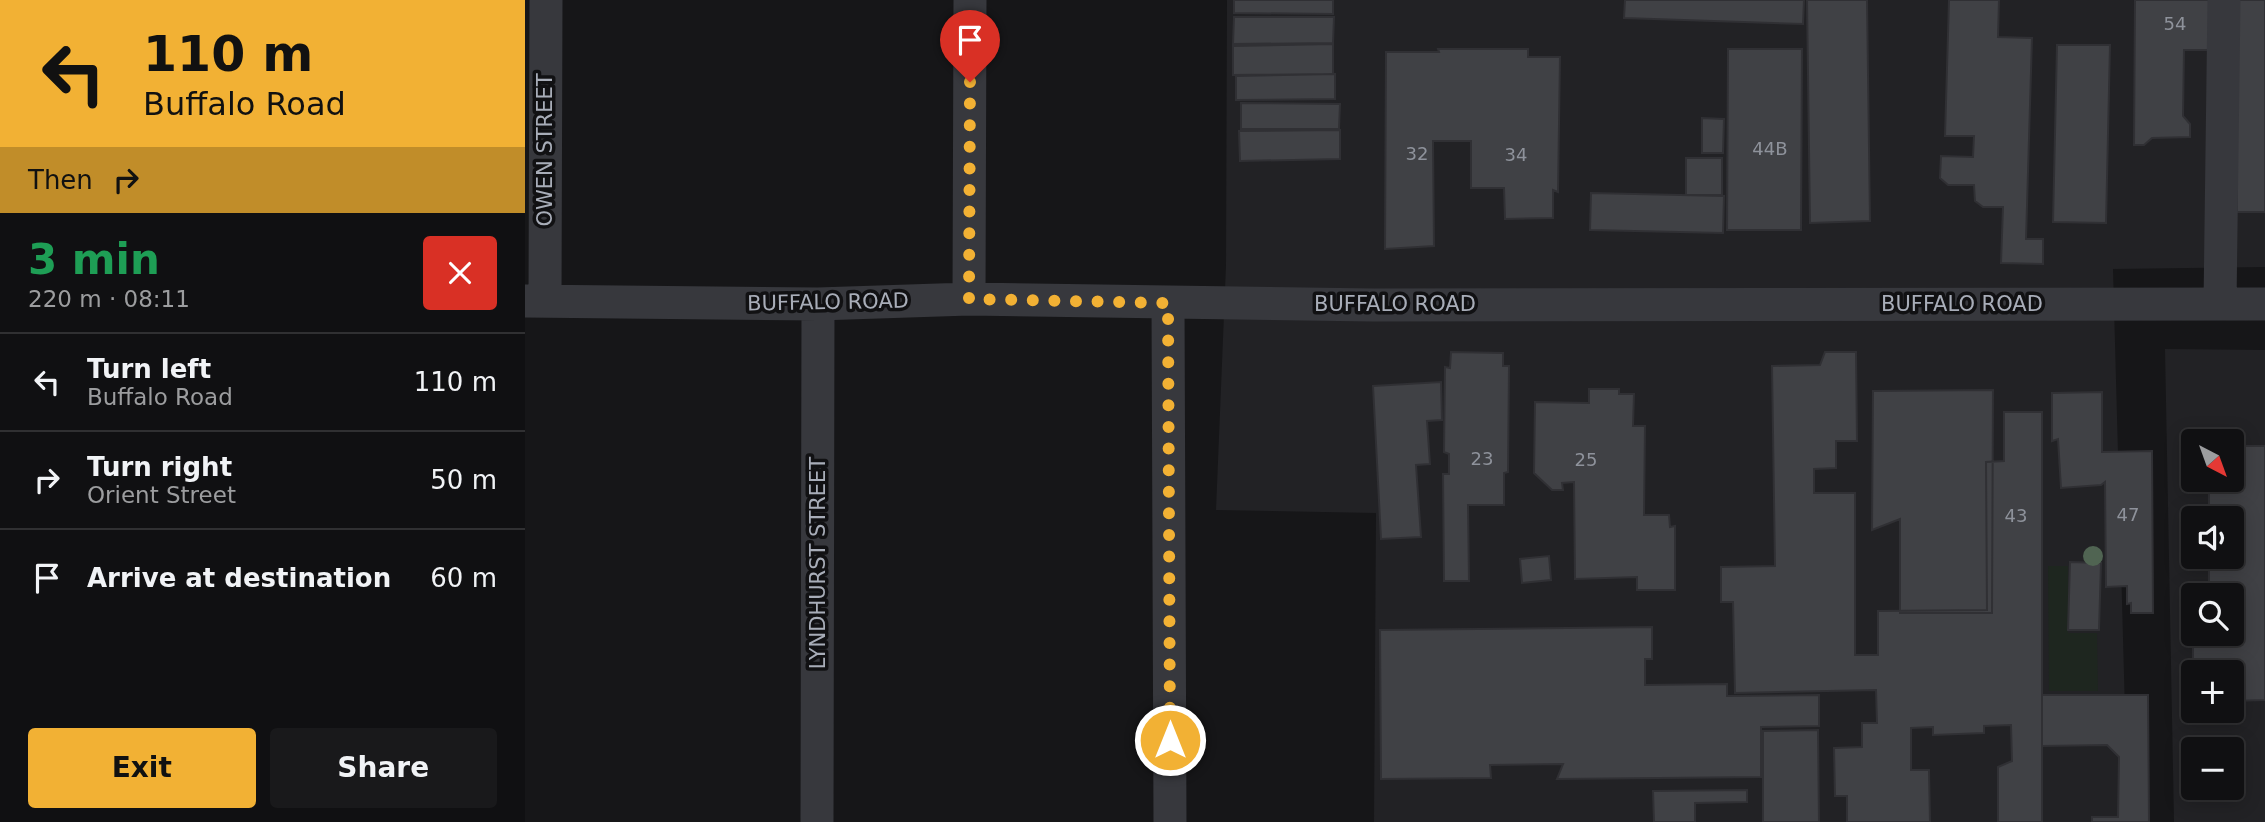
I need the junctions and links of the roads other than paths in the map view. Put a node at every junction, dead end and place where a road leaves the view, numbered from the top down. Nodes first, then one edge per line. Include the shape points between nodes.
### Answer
1 (546, 0) edge
2 (970, 0) edge
3 (2224, 0) edge
4 (969, 299) junction
5 (535, 301) edge
6 (1168, 303) junction
7 (818, 304) junction
8 (2220, 304) junction
9 (2265, 304) edge
10 (817, 822) edge
11 (1170, 822) edge

1 - 5 street, OWEN STREET
2 - 4 street
3 - 8 street
4 - 6 street, BUFFALO ROAD
4 - 7 street, BUFFALO ROAD
5 - 7 street, BUFFALO ROAD
6 - 8 street, BUFFALO ROAD
6 - 11 street
7 - 10 street, LYNDHURST STREET
8 - 9 street, BUFFALO ROAD

